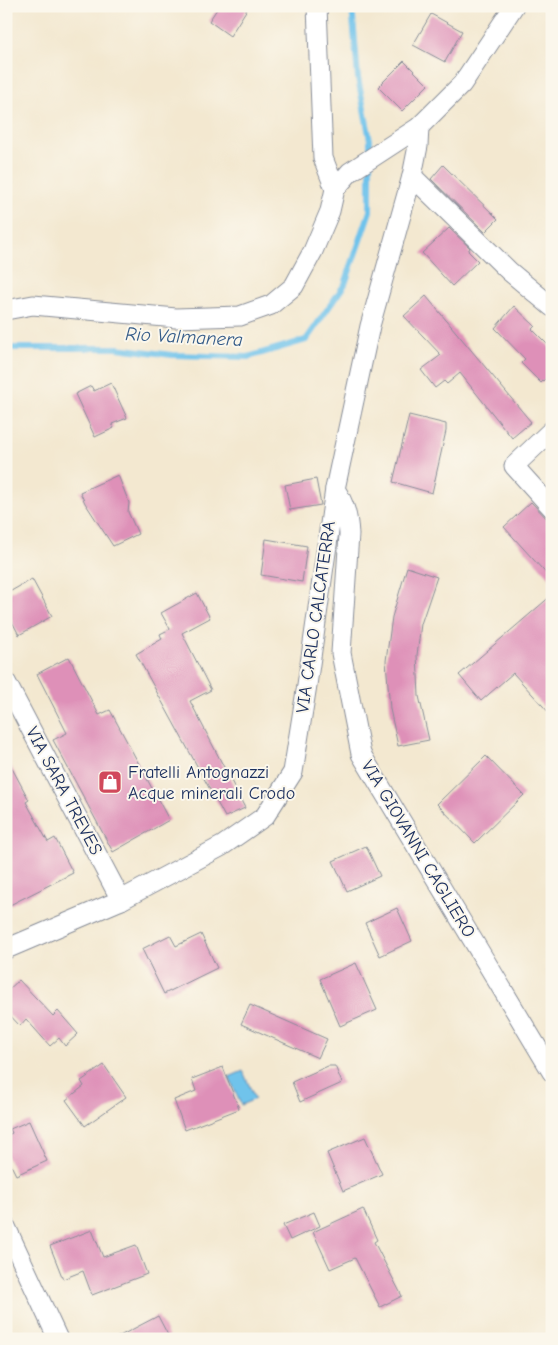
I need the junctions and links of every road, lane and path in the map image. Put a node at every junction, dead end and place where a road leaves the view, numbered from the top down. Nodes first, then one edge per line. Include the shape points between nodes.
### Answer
1 (318, 6) edge
2 (514, 6) edge
3 (420, 127) junction
4 (412, 176) junction
5 (335, 189) junction
6 (552, 307) edge
7 (6, 310) edge
8 (552, 430) edge
9 (335, 489) junction
10 (552, 508) edge
11 (6, 682) edge
12 (121, 900) junction
13 (6, 949) edge
14 (552, 1072) edge
15 (6, 1227) edge
16 (58, 1339) edge

1 - 5 street via 323,158
2 - 3 street via 462,84
3 - 4 street, VIA CARLO CALCATERRA
3 - 5 street via 350,172
4 - 6 street via 509,271
4 - 9 street, VIA CARLO CALCATERRA via 370,326
5 - 7 street via 313,251 294,286 272,305 240,316 176,318 33,305
8 - 10 street via 514,466
9 - 12 street, VIA CARLO CALCATERRA via 293,772 265,816 222,846
9 - 14 street, VIA GIOVANNI CAGLIERO via 348,514 349,534 341,653 362,754
11 - 12 street, VIA SARA TREVES
12 - 13 street, VIA CARLO CALCATERRA
15 - 16 street

